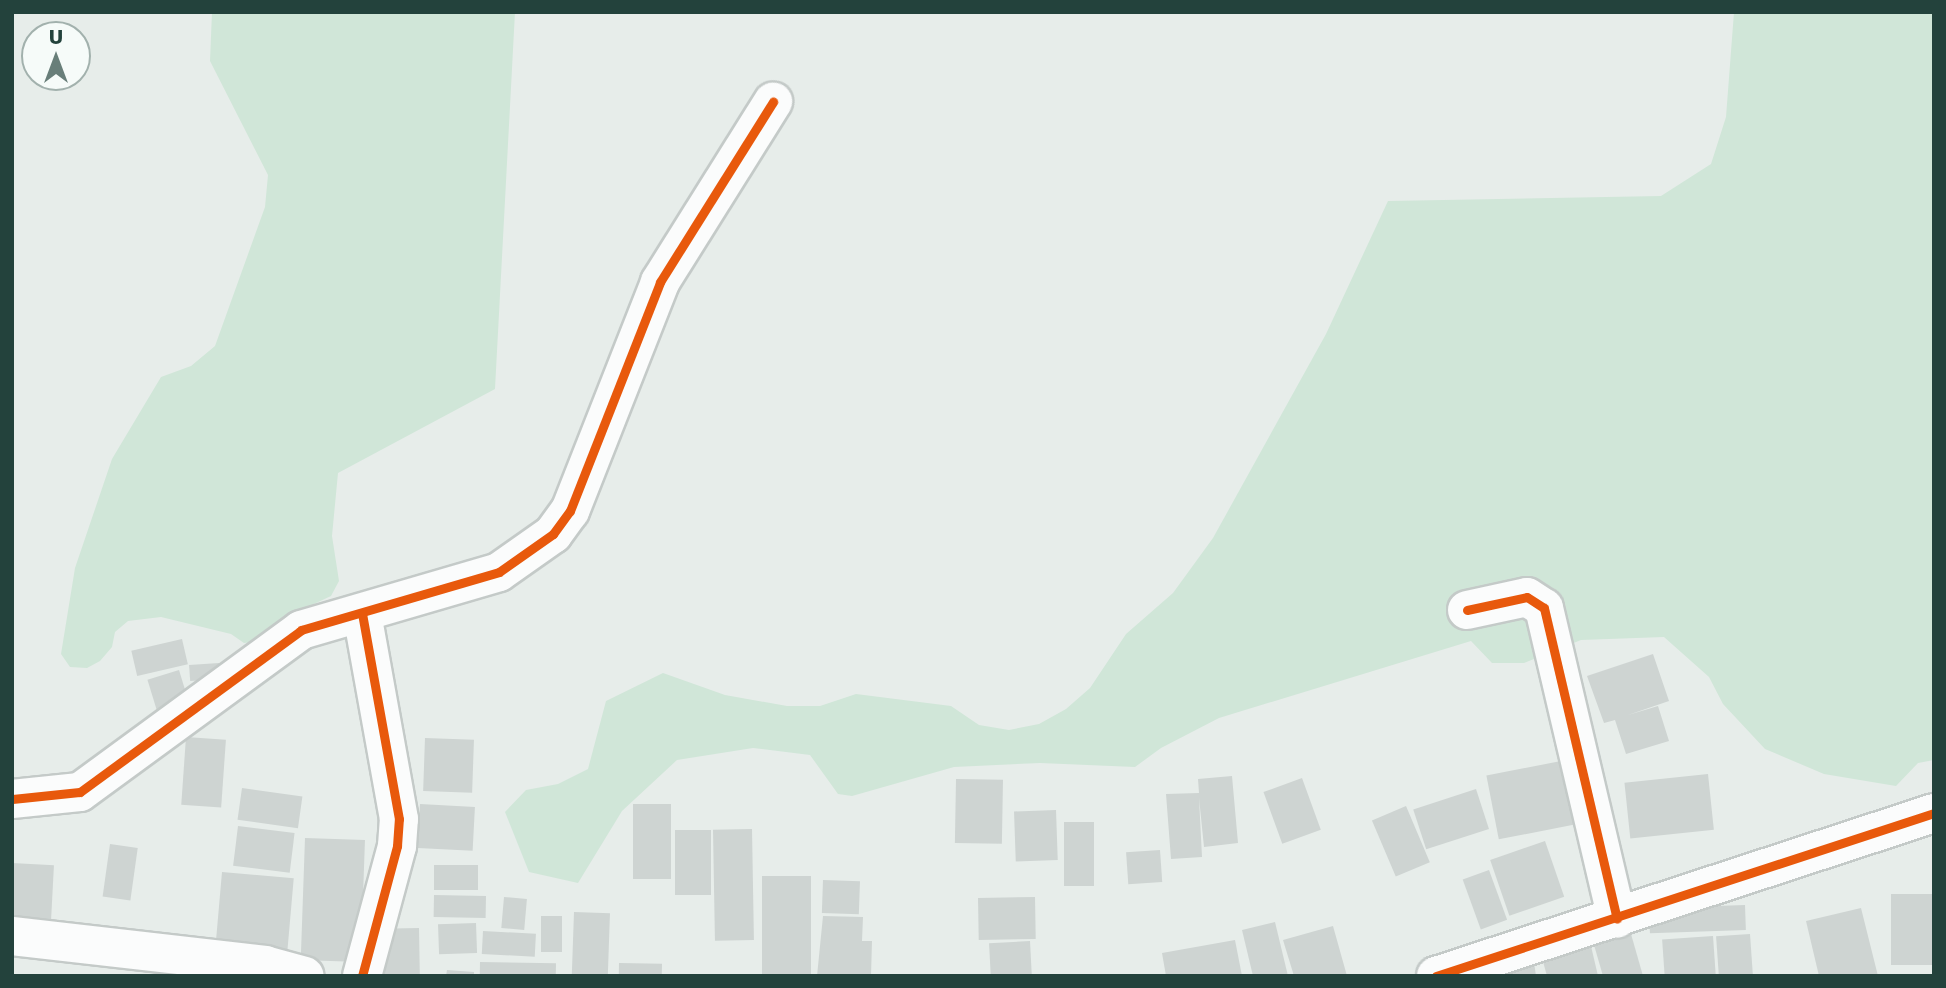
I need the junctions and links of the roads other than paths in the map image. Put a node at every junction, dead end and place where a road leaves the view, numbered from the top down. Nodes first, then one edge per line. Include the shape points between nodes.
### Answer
1 (773, 102) dead end
2 (1467, 610) dead end
3 (362, 614) junction
4 (12, 799) edge
5 (1934, 813) edge
6 (1616, 919) junction
7 (12, 936) edge
8 (304, 976) edge
9 (362, 976) edge
10 (1436, 976) edge

1 - 3 street via 660,282 570,511 553,534 499,572
2 - 6 street via 1527,597 1544,608
3 - 4 street via 302,630 80,792
3 - 9 street via 399,819 397,846
5 - 6 street
6 - 10 street
7 - 8 street via 252,963

